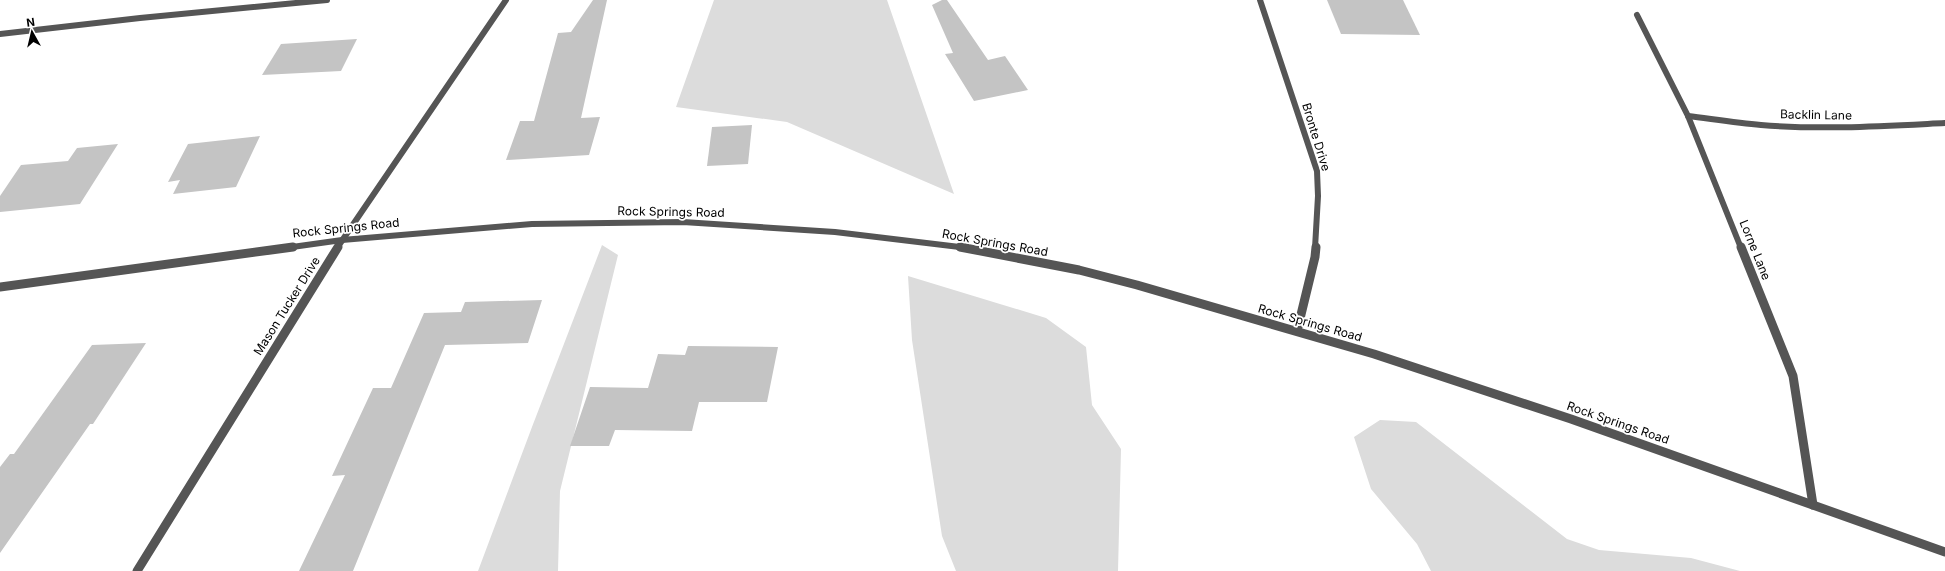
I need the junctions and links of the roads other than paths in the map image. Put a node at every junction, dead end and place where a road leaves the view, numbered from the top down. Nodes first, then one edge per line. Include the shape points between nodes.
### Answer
1 (327, 0) edge
2 (506, 0) edge
3 (1260, 0) edge
4 (1637, 15) dead end
5 (0, 34) edge
6 (1688, 116) junction
7 (1945, 123) edge
8 (342, 240) junction
9 (0, 287) edge
10 (1297, 331) junction
11 (1813, 505) junction
12 (1945, 552) edge
13 (137, 571) edge

1 - 5 street
2 - 8 street, Mason Tucker Drive
3 - 10 street, Bronte Drive via 1317,171 1315,258
4 - 6 street, Lorne Lane
6 - 7 street, Backlin Lane via 1792,127 1870,127
6 - 11 street, Lorne Lane via 1793,376
8 - 9 street, Rock Springs Road
8 - 10 street, Rock Springs Road via 532,224 683,222 835,232 970,248 1079,270
8 - 13 street, Mason Tucker Drive
10 - 11 street, Rock Springs Road via 1571,419
11 - 12 street, Rock Springs Road

